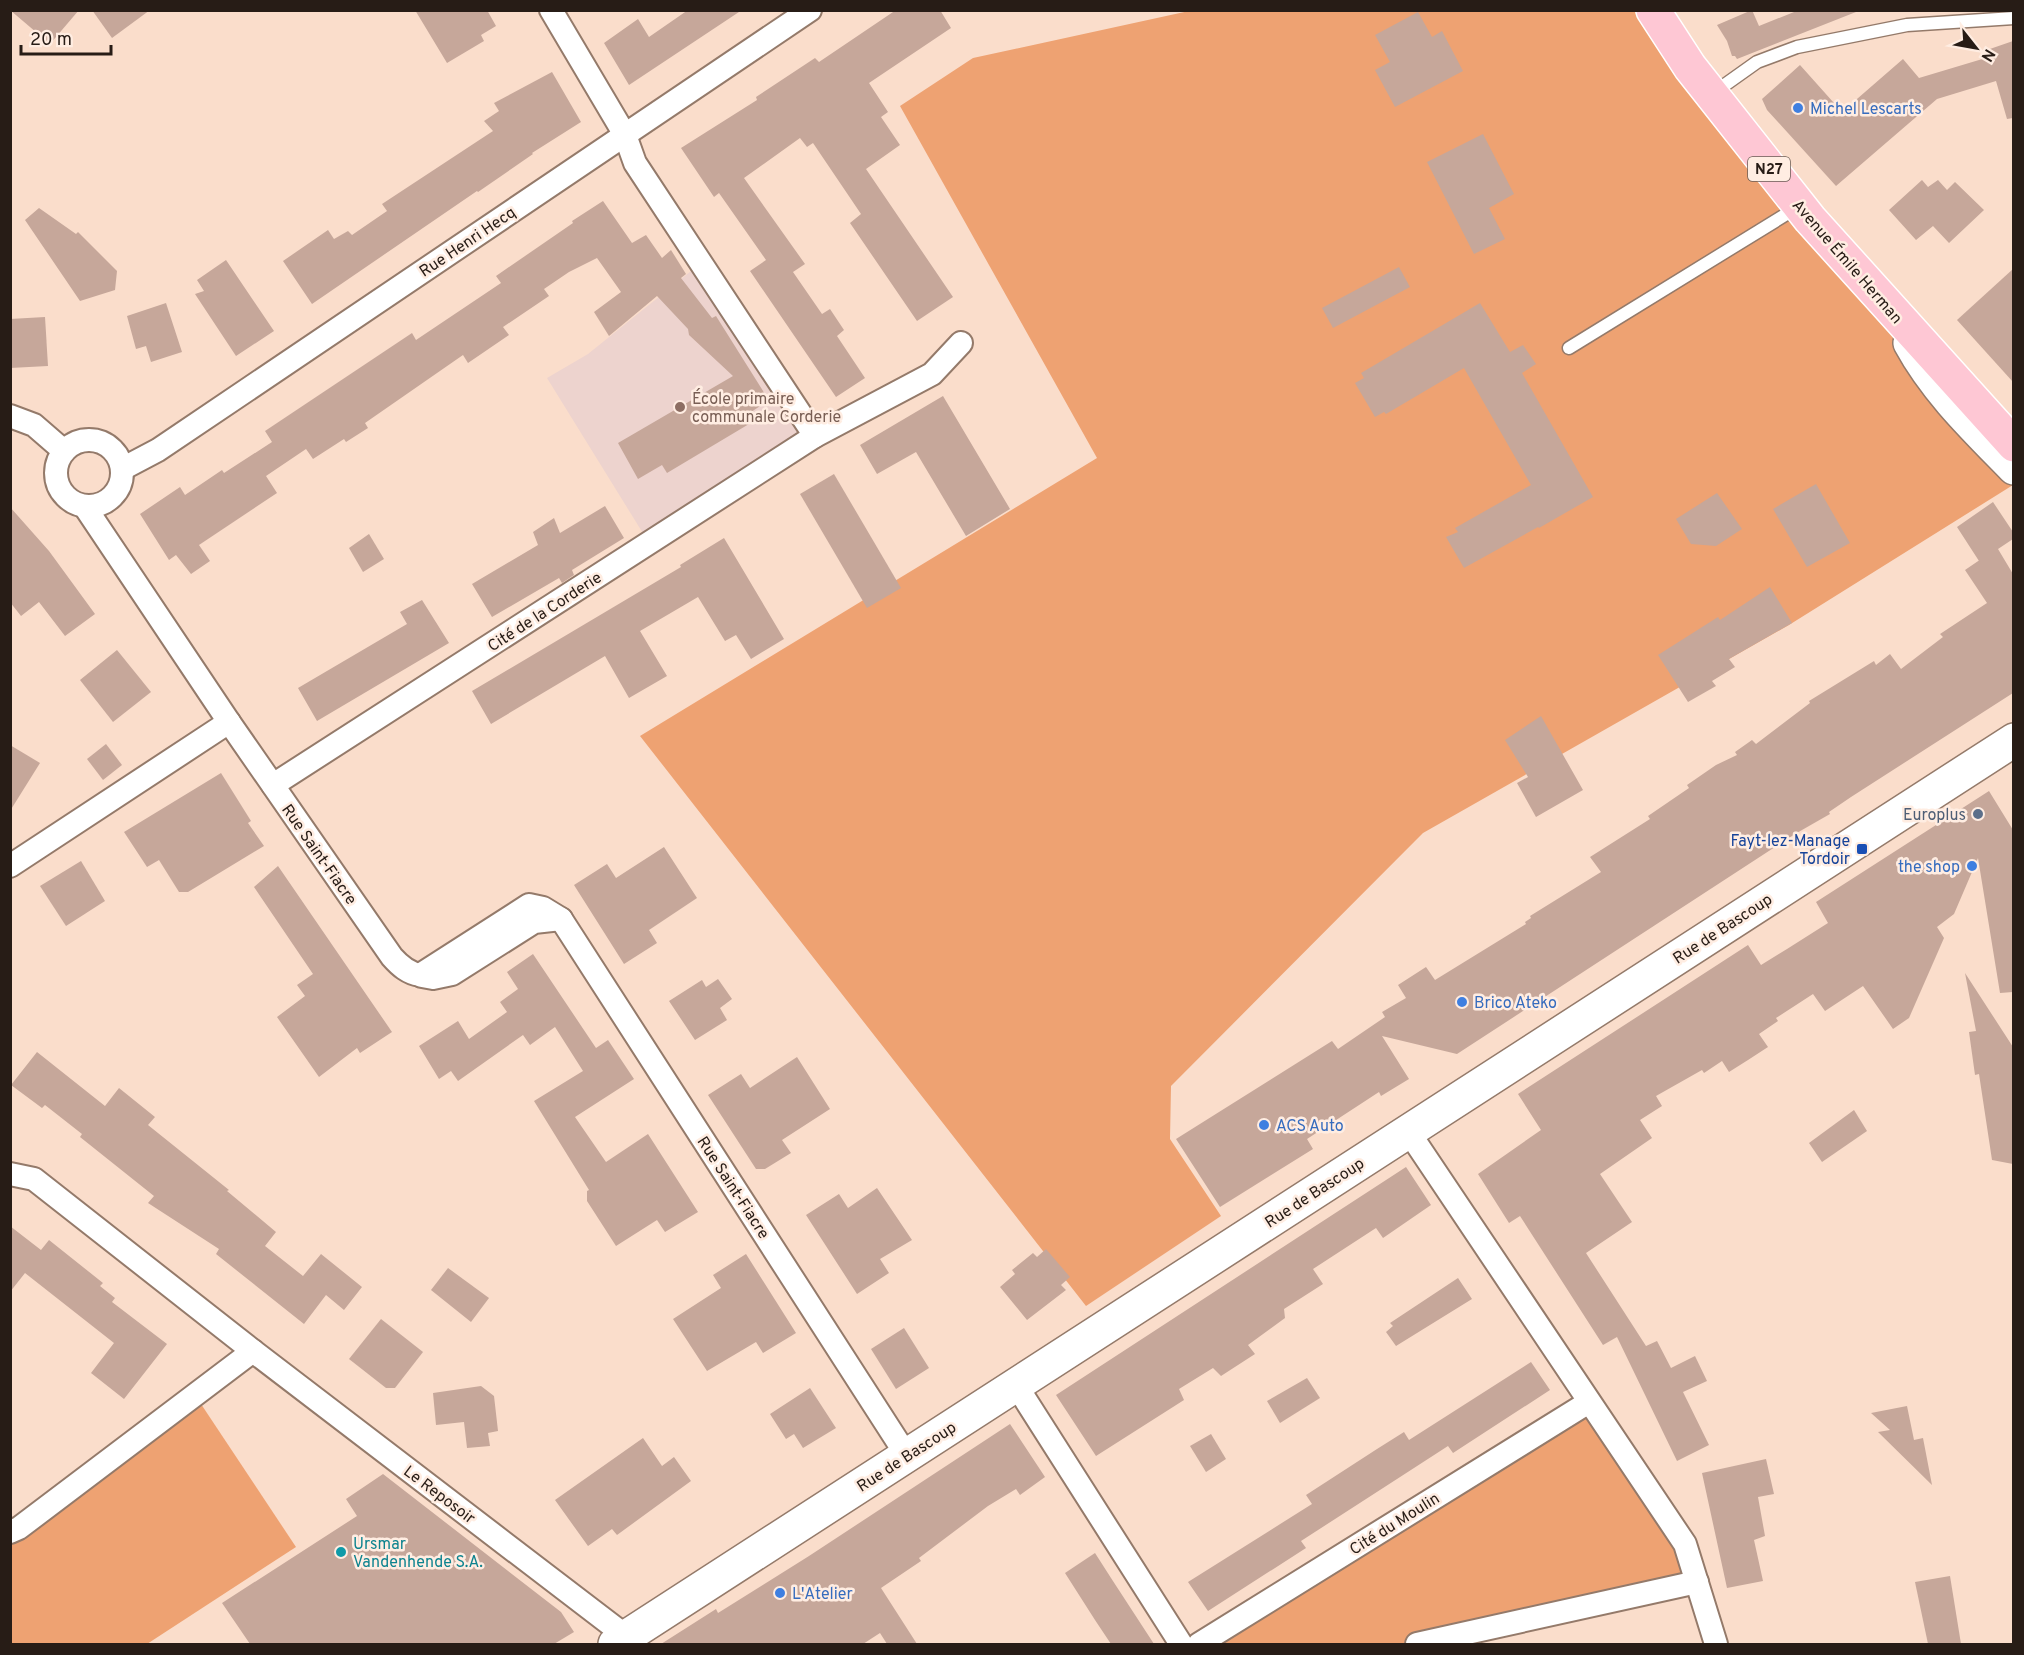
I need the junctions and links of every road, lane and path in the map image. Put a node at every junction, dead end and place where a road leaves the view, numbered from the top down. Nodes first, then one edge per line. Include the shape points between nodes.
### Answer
1 (551, 10) edge
2 (810, 10) edge
3 (1653, 10) edge
4 (2013, 18) edge
5 (1711, 95) junction
6 (625, 135) junction
7 (1800, 207) junction
8 (1897, 317) junction
9 (961, 343) dead end
10 (1569, 348) dead end
11 (10, 416) edge
12 (2006, 432) edge
13 (815, 436) junction
14 (64, 451) junction
15 (2013, 468) edge
16 (122, 469) junction
17 (85, 507) junction
18 (229, 722) junction
19 (2013, 740) edge
20 (273, 785) junction
21 (10, 866) edge
22 (1408, 1131) junction
23 (10, 1174) edge
24 (253, 1351) junction
25 (1016, 1385) junction
26 (1589, 1402) junction
27 (908, 1455) junction
28 (10, 1532) edge
29 (1697, 1582) junction
30 (621, 1640) edge
31 (1181, 1644) edge
32 (1199, 1644) edge
33 (1417, 1644) edge
34 (1716, 1644) edge

1 - 6 street
2 - 6 street, Rue Henri Hecq
3 - 5 main road, Avenue Émile Herman / N27
4 - 5 lane via 1907,25 1797,47 1757,62
5 - 7 main road, Avenue Émile Herman / N27
6 - 13 street via 635,163
6 - 16 street, Rue Henri Hecq via 158,450
7 - 8 main road, Avenue Émile Herman / N27
7 - 10 lane
8 - 12 main road, Avenue Émile Herman / N27
8 - 15 main road via 1922,364 1944,394
9 - 13 street, Cité de la Corderie via 932,374
11 - 14 street via 34,425
13 - 20 street, Cité de la Corderie
14 - 16 street via 79,441 102,442 112,448
14 - 17 street via 58,460 56,483 64,497
16 - 17 street via 116,493 97,506
17 - 18 street, Rue Saint-Fiacre
18 - 20 street, Rue Saint-Fiacre
18 - 21 street
19 - 22 main road, Rue de Bascoup
20 - 27 street, Rue Saint-Fiacre via 392,957 413,974 420,975 529,905 561,919
22 - 25 main road, Rue de Bascoup
22 - 26 street
23 - 24 street, Le Reposoir via 34,1179
24 - 28 street
24 - 30 street, Le Reposoir
25 - 27 main road, Rue de Bascoup
25 - 31 street
26 - 29 street via 1684,1544
26 - 32 street, Cité du Moulin
27 - 30 main road, Rue de Bascoup
29 - 33 street
29 - 34 street

